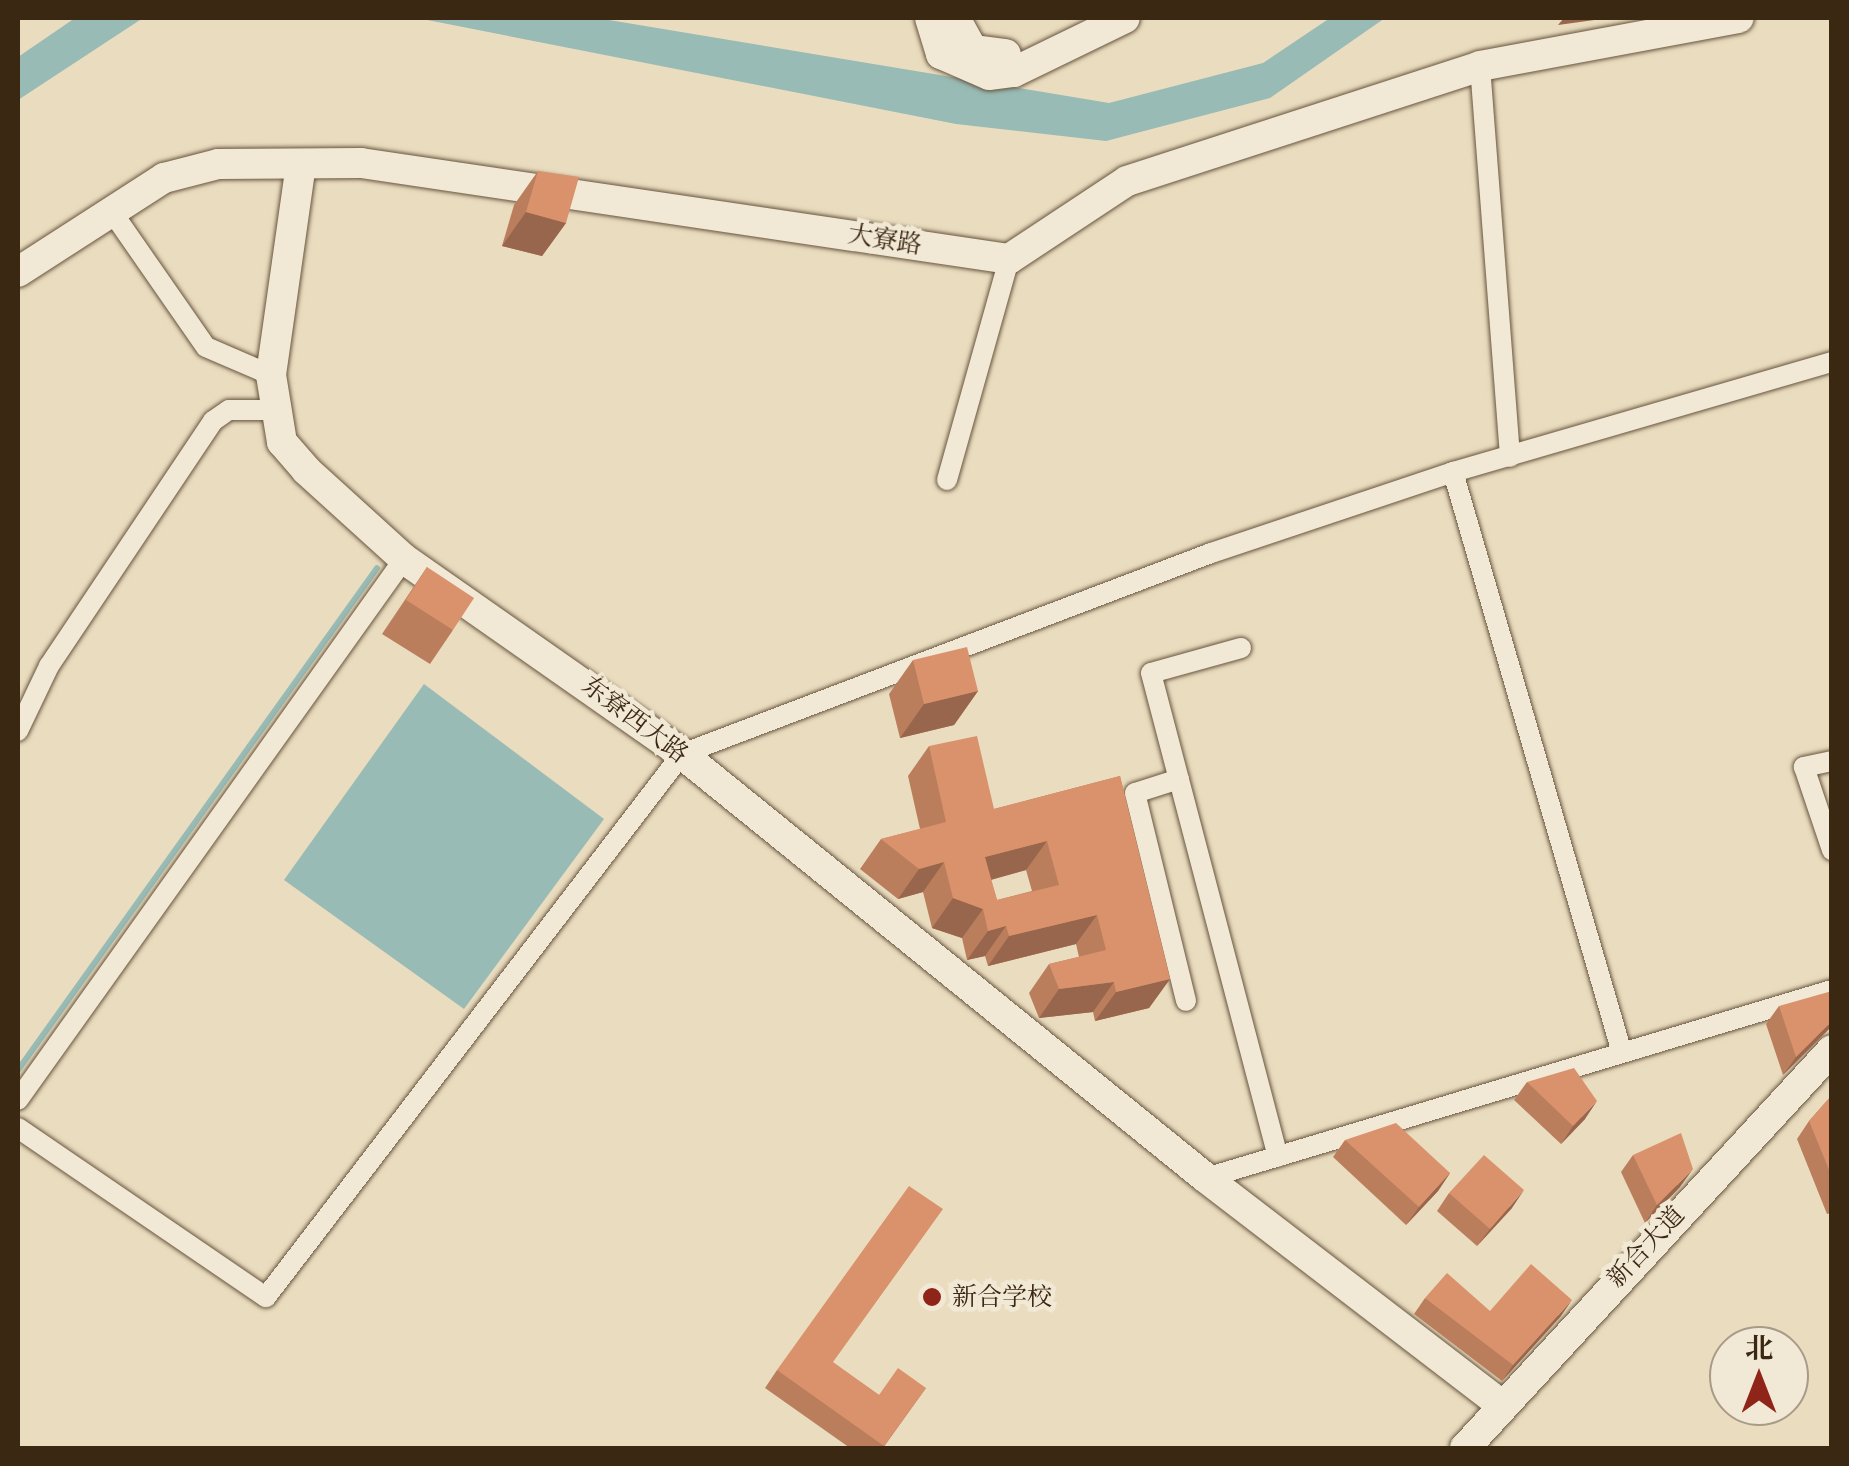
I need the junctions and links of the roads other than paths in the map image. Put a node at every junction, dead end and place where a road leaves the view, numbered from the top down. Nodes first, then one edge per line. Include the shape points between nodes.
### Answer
1 (930, 18) edge
2 (1090, 18) edge
3 (1124, 18) edge
4 (1739, 18) edge
5 (952, 36) edge
6 (1044, 48) junction
7 (1480, 66) junction
8 (302, 164) junction
9 (110, 209) junction
10 (1009, 259) junction
11 (18, 272) edge
12 (1832, 362) edge
13 (270, 374) junction
14 (272, 410) junction
15 (1510, 456) junction
16 (1453, 472) junction
17 (947, 480) dead end
18 (404, 560) junction
19 (1241, 648) dead end
20 (18, 731) edge
21 (682, 754) junction
22 (1832, 761) edge
23 (1179, 779) junction
24 (1832, 850) edge
25 (1832, 990) edge
26 (1186, 1000) dead end
27 (1832, 1050) edge
28 (1622, 1053) junction
29 (18, 1100) edge
30 (18, 1128) edge
31 (1278, 1157) junction
32 (1206, 1178) junction
33 (1501, 1404) junction
34 (1465, 1448) edge

1 - 5 street
2 - 6 street
3 - 6 street
4 - 7 street
5 - 6 street via 989,55
7 - 10 street via 1127,181
7 - 15 street
8 - 9 street, 大寮路 via 218,164 164,178
8 - 10 street, 大寮路 via 361,163 574,190
8 - 13 street, 东寮西大路
9 - 11 street, 大寮路
9 - 13 street via 206,348
10 - 17 street
12 - 15 street
13 - 14 street, 东寮西大路
14 - 18 street, 东寮西大路 via 282,442 306,470
14 - 20 street via 229,410 213,421 59,650
15 - 16 street
16 - 21 street via 1211,553
16 - 28 street
18 - 21 street, 东寮西大路
18 - 29 street
19 - 23 street via 1151,673
21 - 30 street via 266,1297
21 - 32 street, 东寮西大路
22 - 24 street via 1804,767
23 - 26 street via 1135,793
23 - 31 street
25 - 28 street
27 - 33 street, 新合大道
28 - 31 street
31 - 32 street
32 - 33 street, 东寮西大路
33 - 34 street, 新合大道

